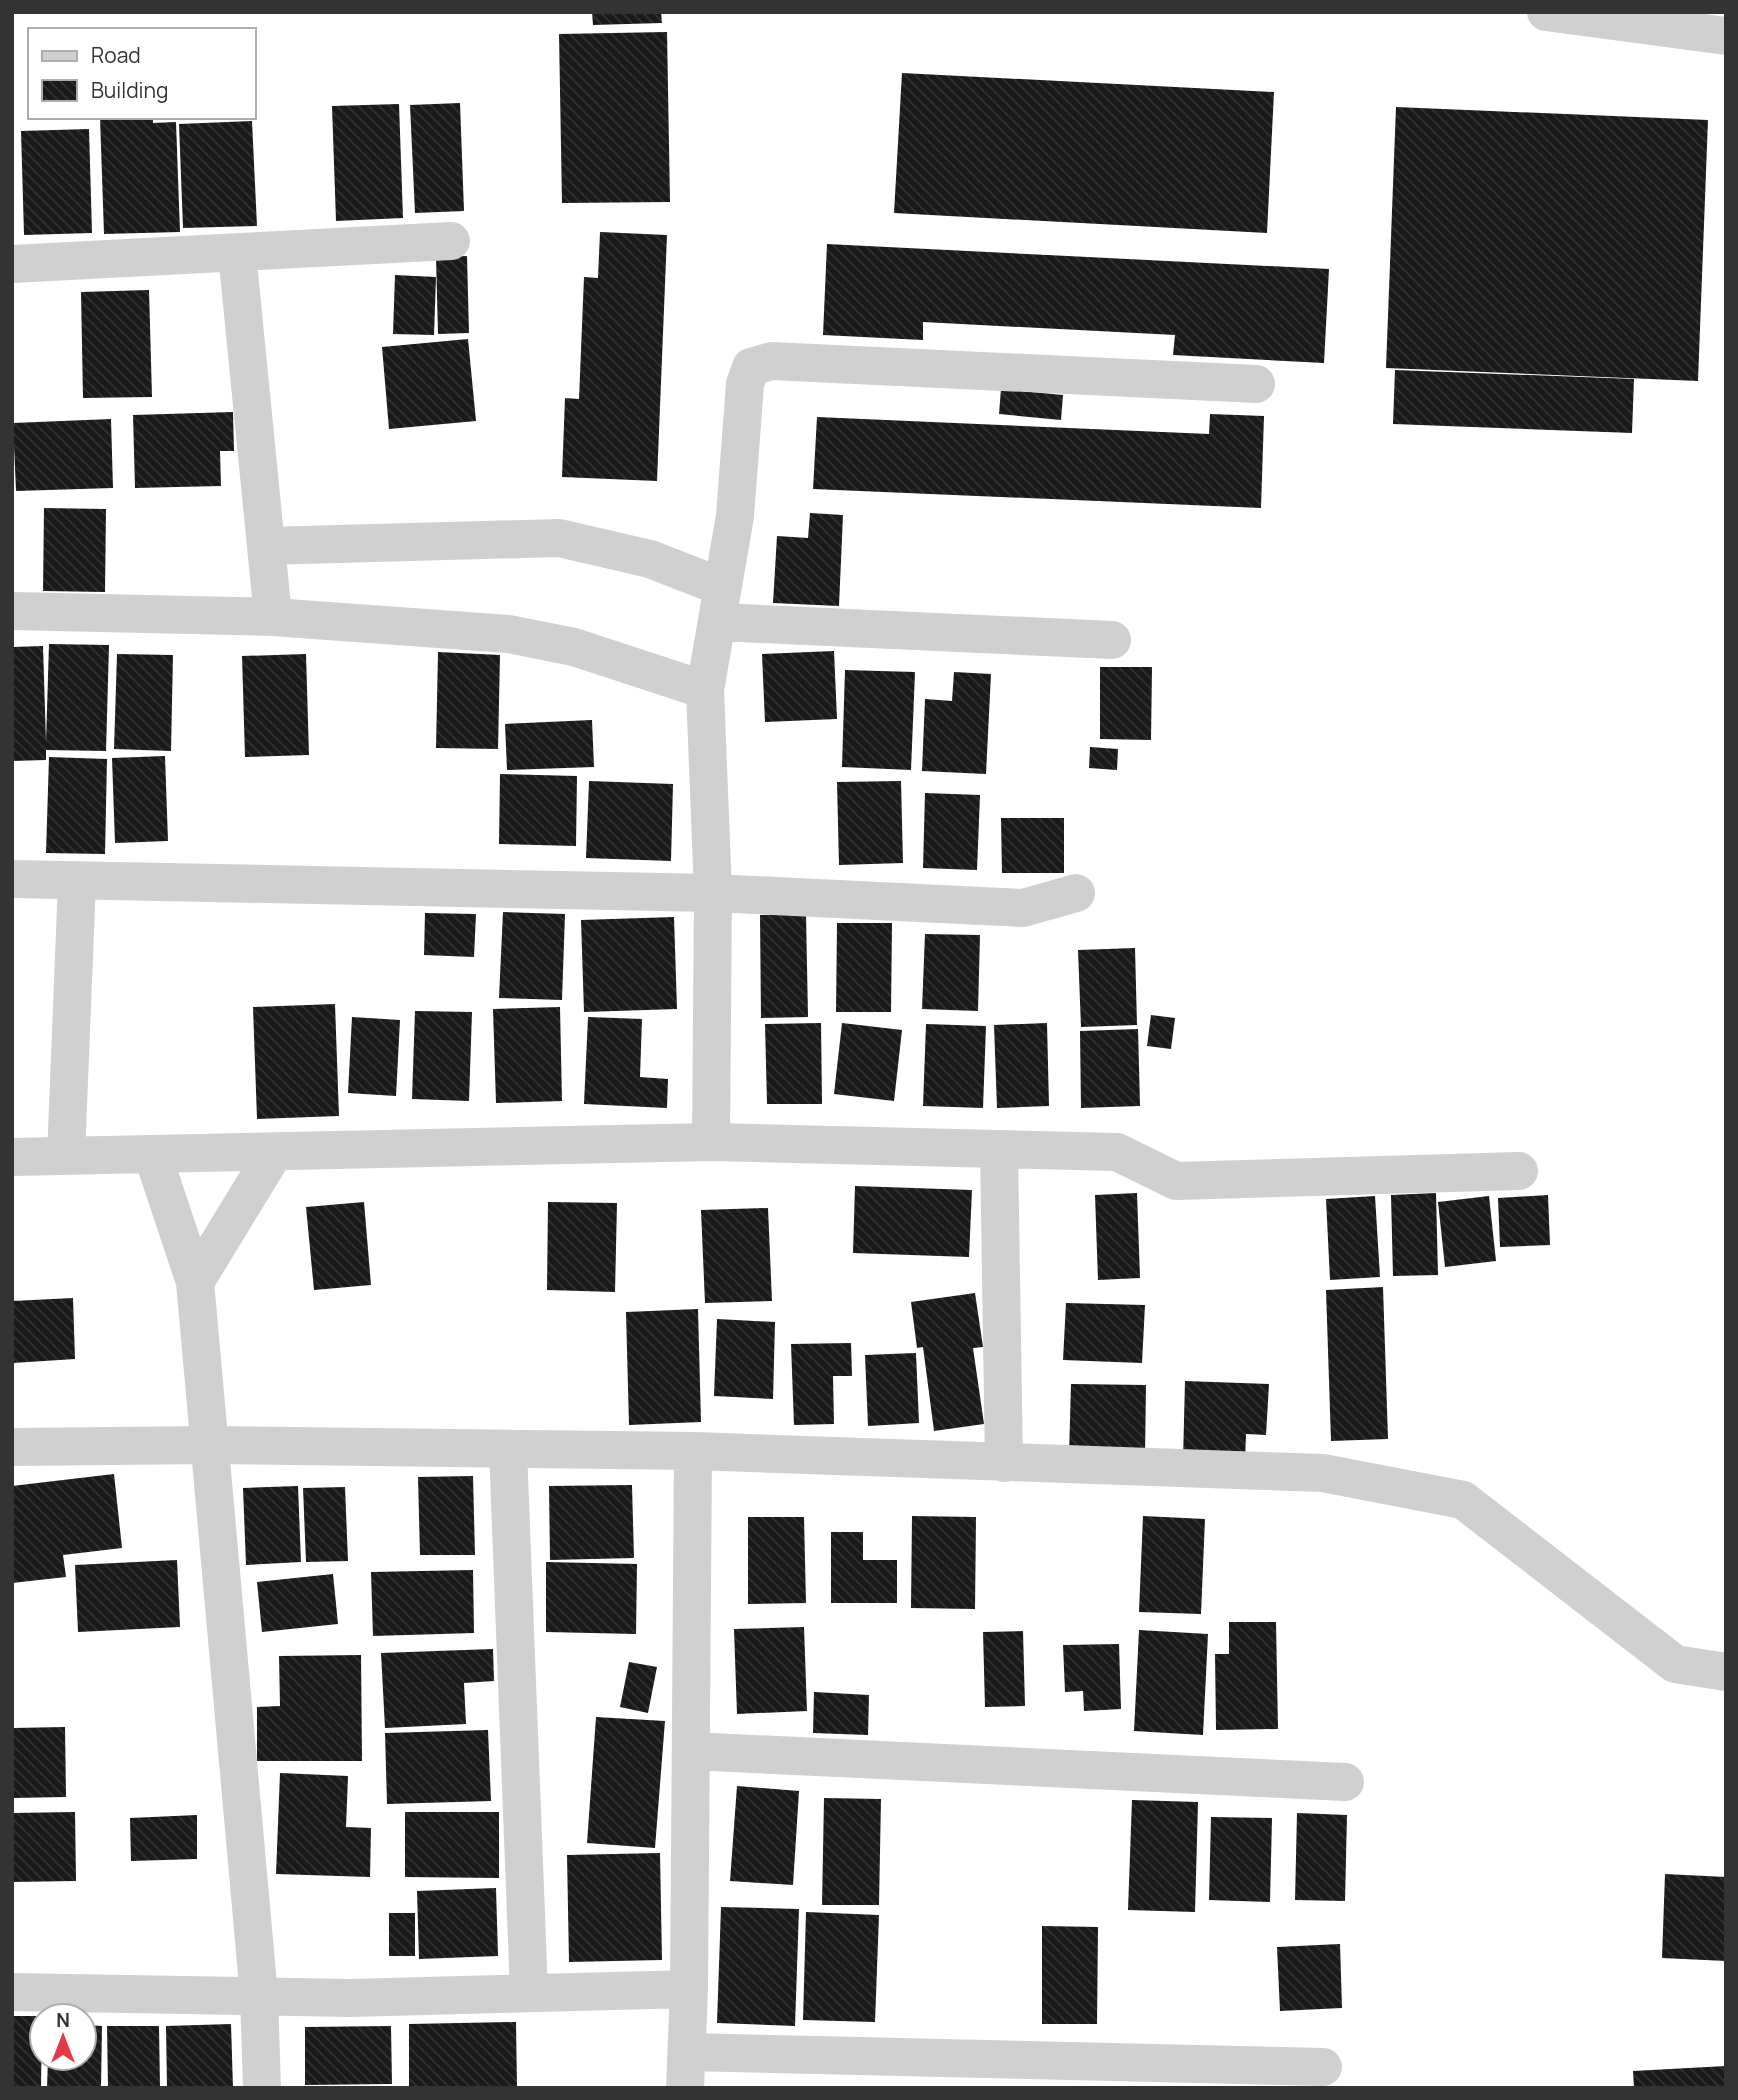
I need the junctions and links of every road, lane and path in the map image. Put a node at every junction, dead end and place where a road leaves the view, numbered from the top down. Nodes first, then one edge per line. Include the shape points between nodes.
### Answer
1 (1546, 12) edge
2 (1726, 36) edge
3 (451, 241) dead end
4 (237, 253) junction
5 (12, 264) edge
6 (1256, 384) dead end
7 (266, 546) junction
8 (720, 604) junction
9 (12, 611) edge
10 (273, 617) junction
11 (1112, 640) dead end
12 (705, 690) junction
13 (12, 879) edge
14 (77, 882) junction
15 (713, 892) junction
16 (1076, 892) dead end
17 (711, 1142) junction
18 (999, 1149) junction
19 (275, 1151) junction
20 (66, 1156) junction
21 (153, 1156) junction
22 (12, 1157) edge
23 (1519, 1171) dead end
24 (195, 1282) junction
25 (209, 1445) junction
26 (12, 1447) edge
27 (508, 1449) junction
28 (693, 1451) junction
29 (1004, 1463) junction
30 (1726, 1672) edge
31 (691, 1751) junction
32 (1345, 1782) dead end
33 (689, 1989) junction
34 (12, 1992) edge
35 (529, 1993) junction
36 (259, 1996) junction
37 (1323, 2067) dead end
38 (686, 2070) edge
39 (262, 2088) edge

1 - 2 street
3 - 4 street
4 - 5 street
4 - 7 street
6 - 8 street via 772,361 751,367 745,384 735,516
7 - 8 street via 559,538 650,559
7 - 10 street
8 - 11 street
8 - 12 street
9 - 10 street
10 - 12 street via 508,634 574,647
12 - 15 street
13 - 14 street
14 - 15 street
14 - 20 street
15 - 16 street via 1023,908
15 - 17 street
17 - 18 street
17 - 19 street
18 - 23 street via 1117,1152 1175,1181
18 - 29 street
19 - 21 street
19 - 24 street
20 - 21 street
20 - 22 street
21 - 24 street
24 - 25 street
25 - 26 street
25 - 27 street
25 - 36 street
27 - 28 street
27 - 35 street
28 - 29 street
28 - 31 street
29 - 30 street via 1323,1473 1463,1500 1675,1664
31 - 32 street
31 - 33 street
33 - 35 street
33 - 38 street
34 - 36 street
35 - 36 street
36 - 39 street
37 - 38 street

